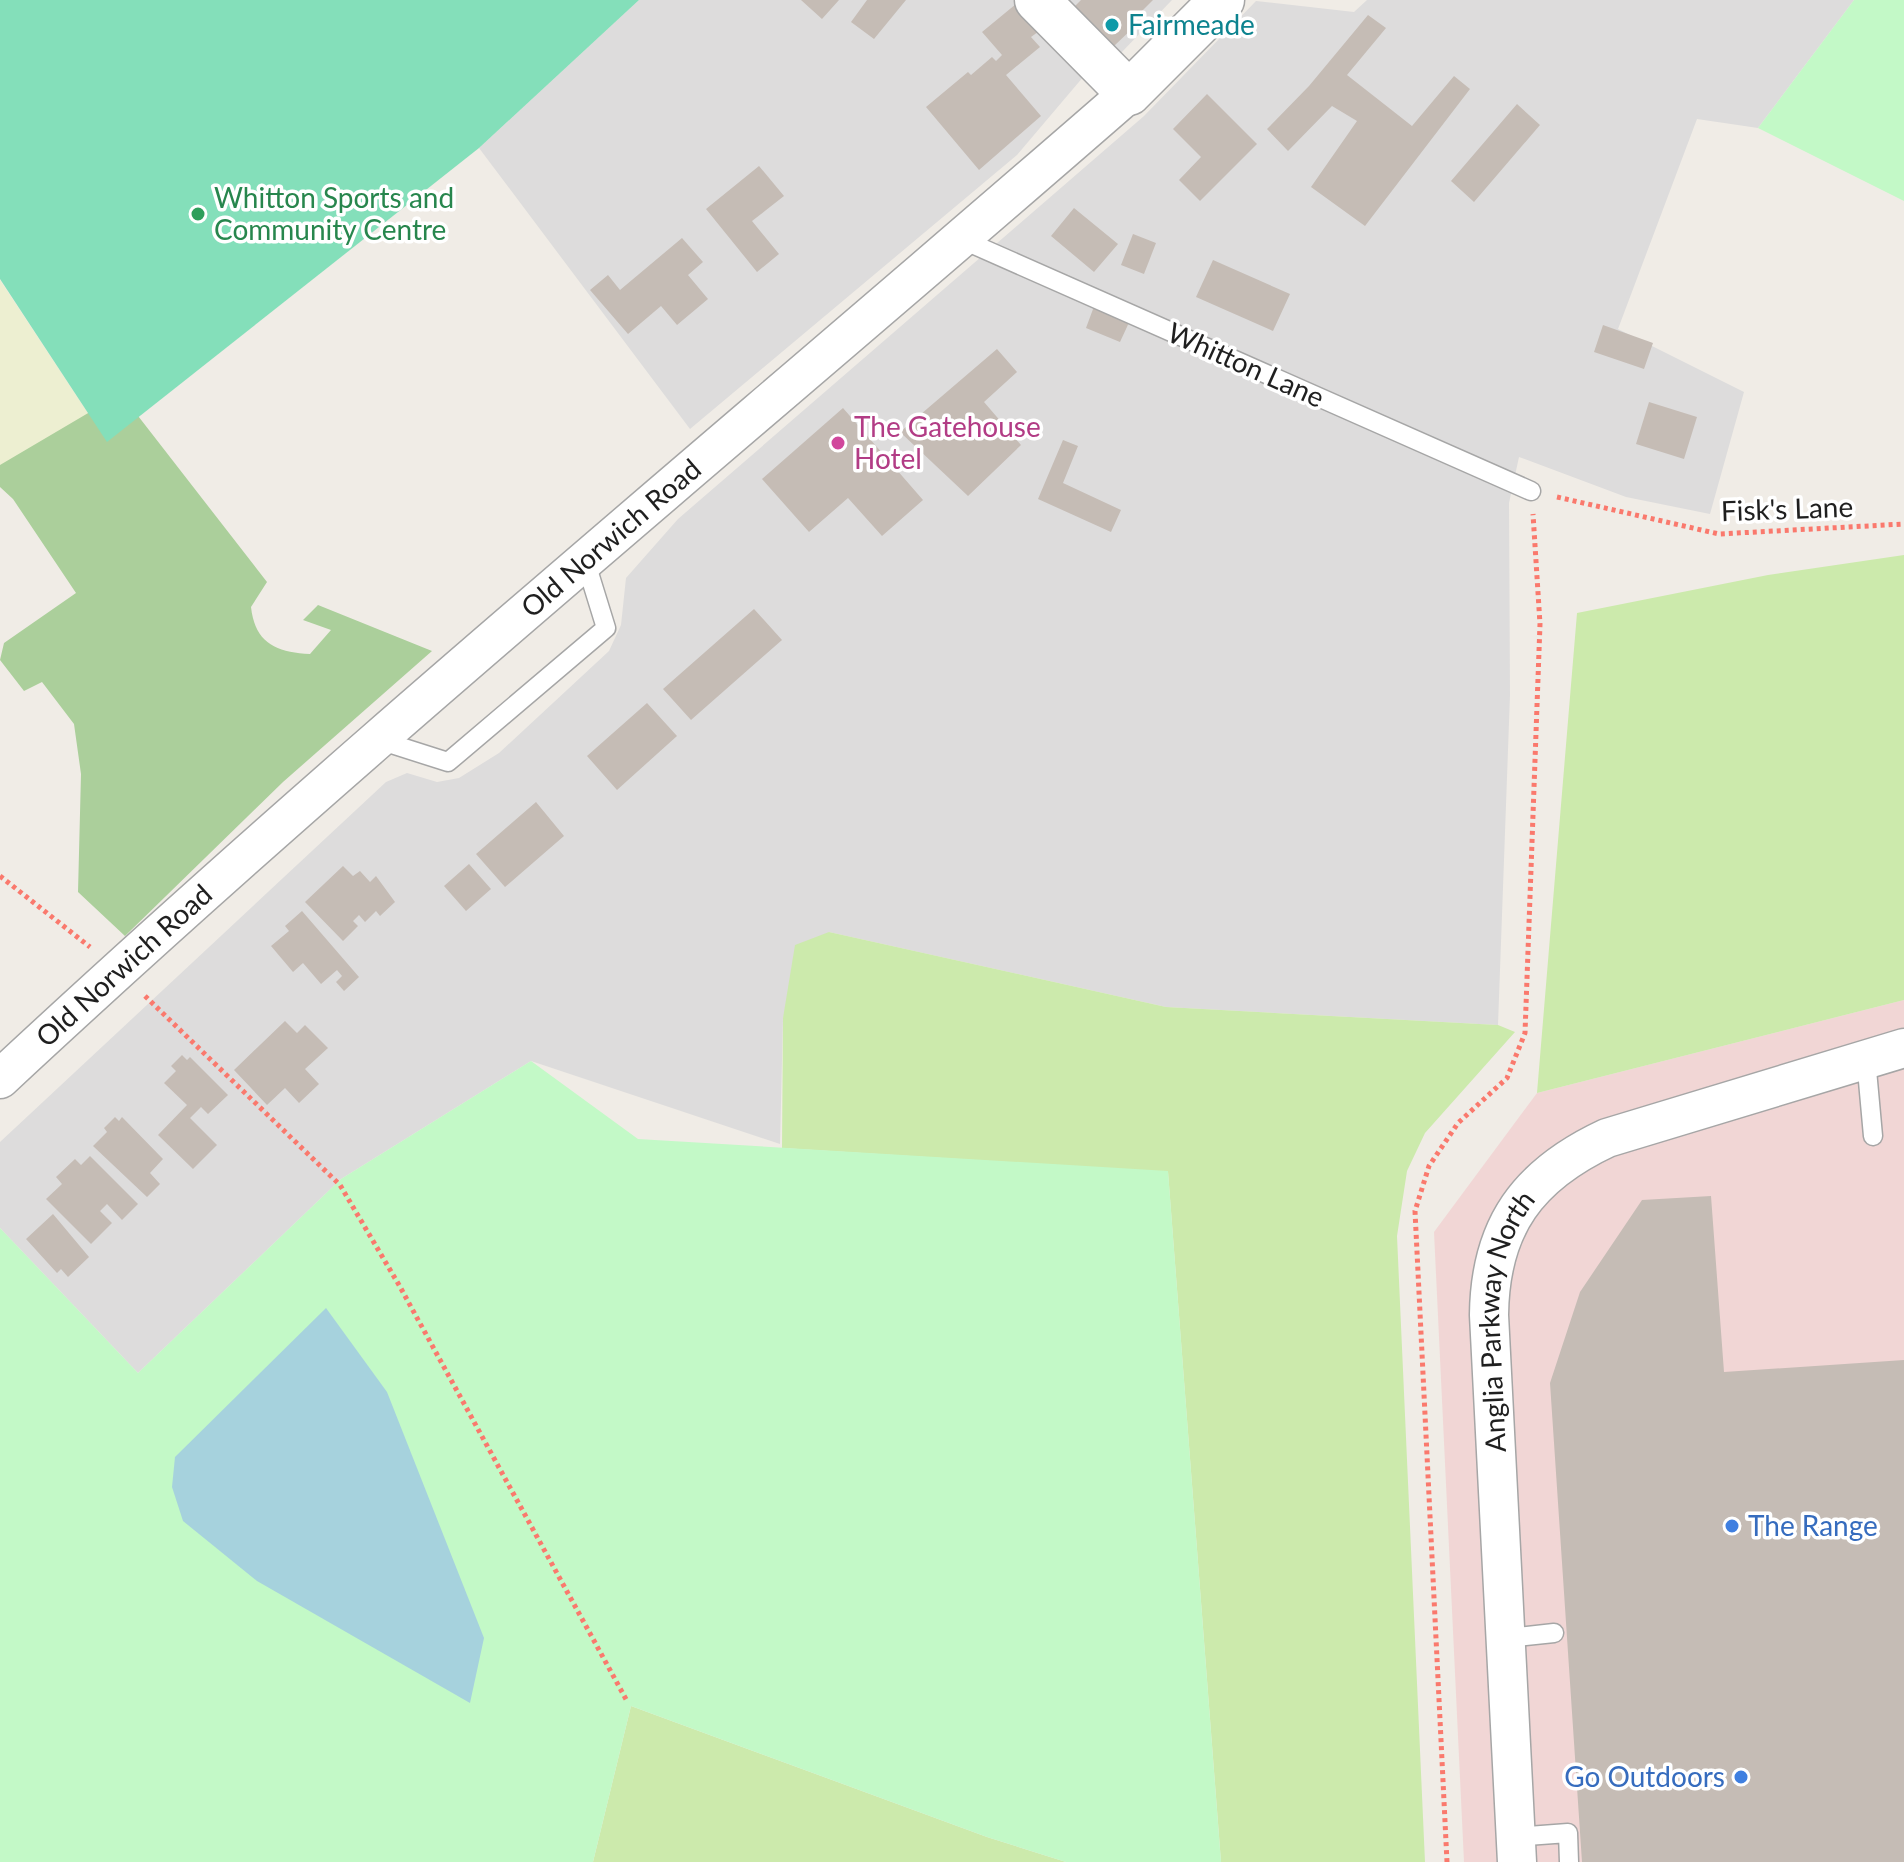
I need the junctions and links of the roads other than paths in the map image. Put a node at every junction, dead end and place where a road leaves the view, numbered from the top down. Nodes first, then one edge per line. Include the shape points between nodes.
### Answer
1 (1037, 0) edge
2 (1222, 0) edge
3 (1129, 93) junction
4 (961, 239) junction
5 (1531, 491) road end
6 (585, 560) junction
7 (379, 740) junction
8 (1904, 1048) edge
9 (1866, 1059) junction
10 (0, 1079) edge
11 (1873, 1136) dead end
12 (1554, 1633) dead end
13 (1507, 1638) junction
14 (1516, 1849) edge
15 (1569, 1862) edge

1 - 3 street
2 - 3 street, Old Norwich Road
3 - 4 street, Old Norwich Road
4 - 5 lane, Whitton Lane
4 - 6 street, Old Norwich Road
6 - 7 street, Old Norwich Road
6 - 7 lane via 606,628 448,762
7 - 10 street, Old Norwich Road
8 - 9 street, Anglia Parkway North
9 - 11 lane
9 - 13 street, Anglia Parkway North via 1607,1138 1542,1177 1513,1214 1494,1261 1489,1315
12 - 13 lane
13 - 14 street, Anglia Parkway North
14 - 15 lane via 1568,1833

